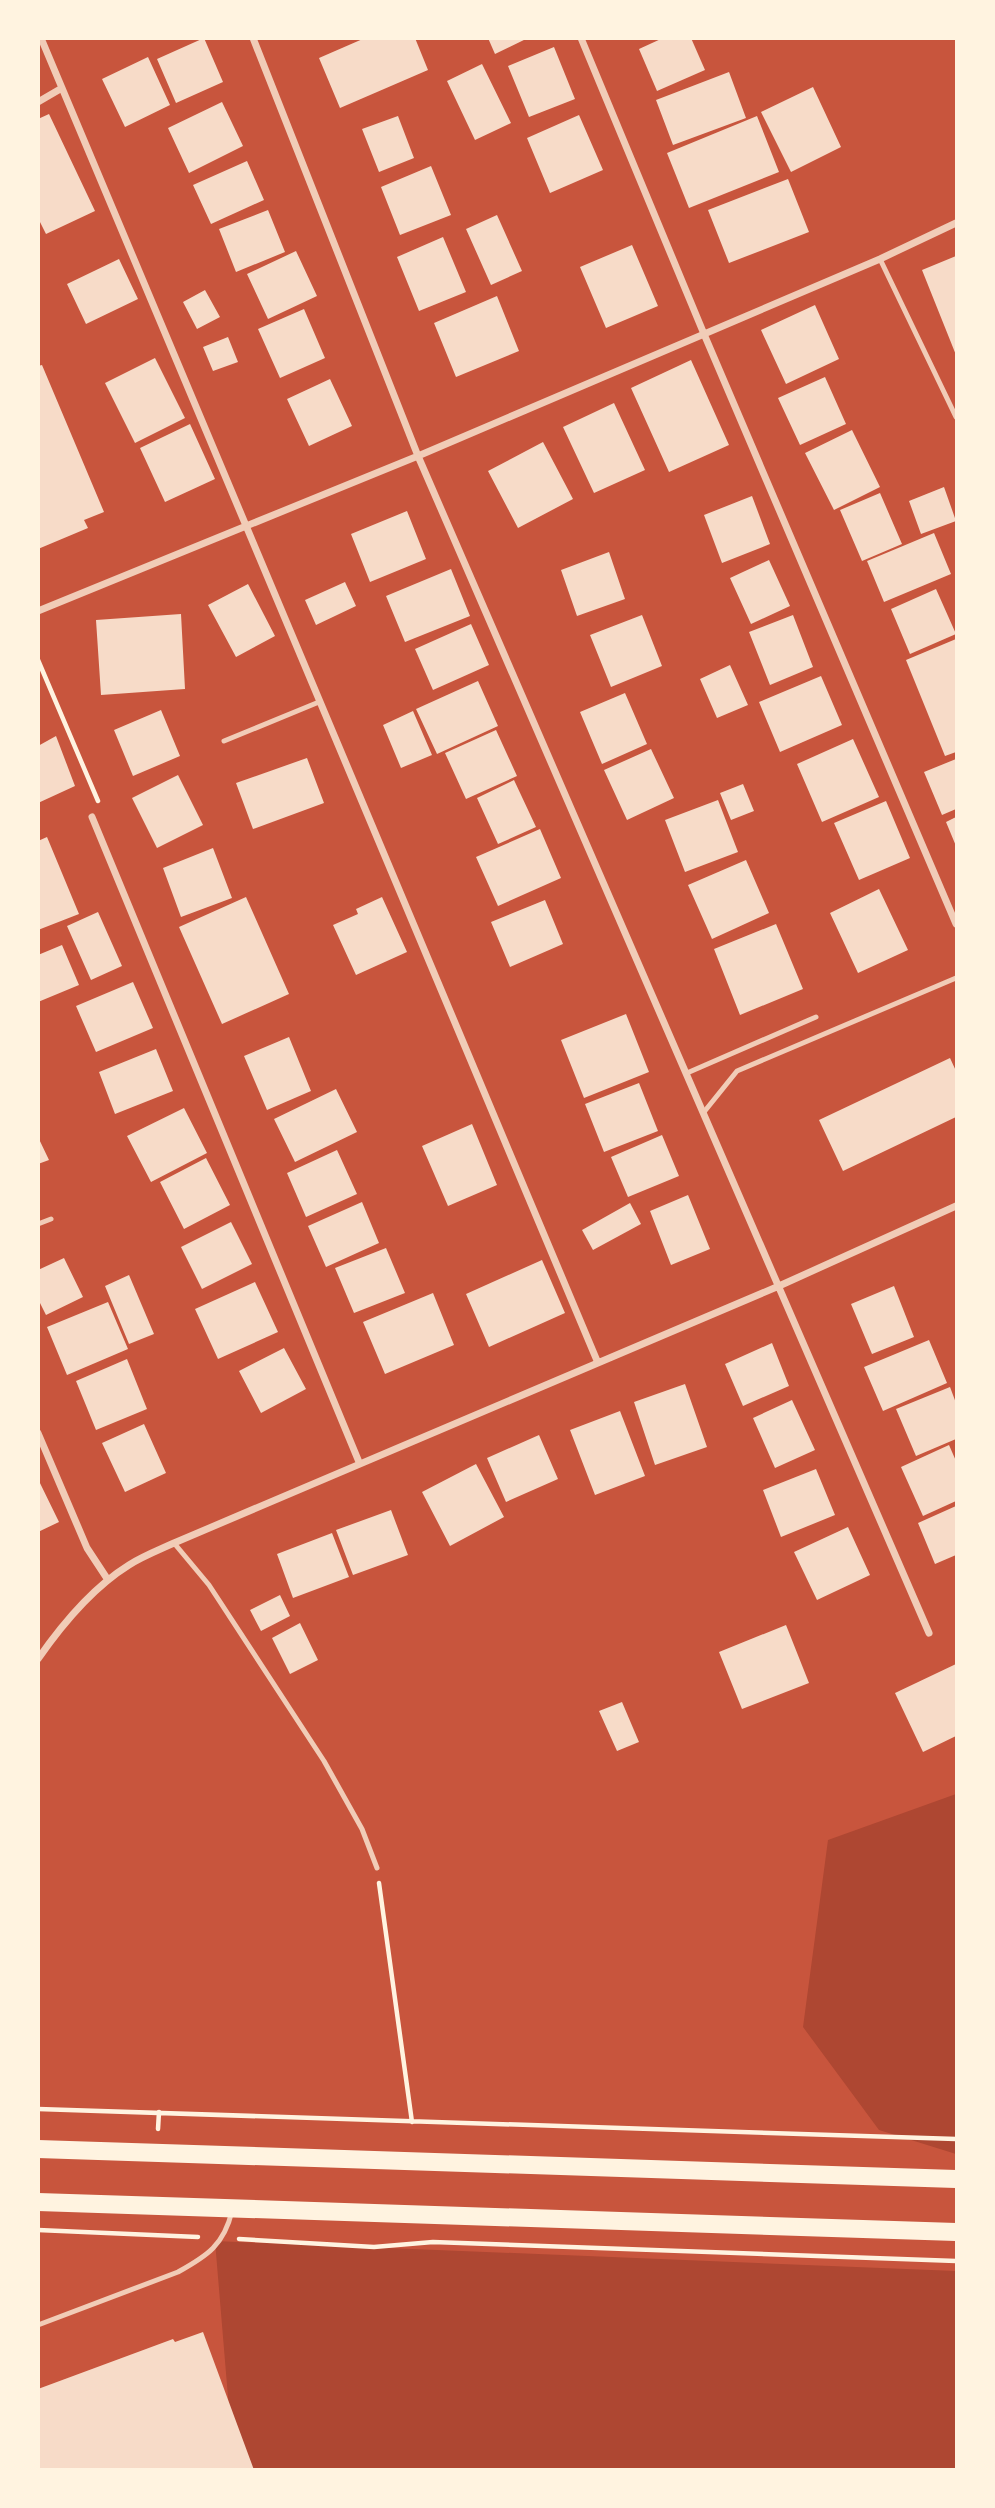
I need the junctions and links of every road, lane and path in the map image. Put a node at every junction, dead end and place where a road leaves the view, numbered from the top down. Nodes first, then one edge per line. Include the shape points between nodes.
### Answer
1 (41, 38) edge
2 (253, 38) edge
3 (581, 38) edge
4 (62, 88) junction
5 (38, 102) edge
6 (957, 223) edge
7 (880, 259) junction
8 (704, 334) junction
9 (957, 417) edge
10 (418, 456) junction
11 (245, 528) junction
12 (38, 611) edge
13 (38, 660) edge
14 (319, 702) junction
15 (224, 741) dead end
16 (92, 817) joint
17 (957, 924) edge
18 (957, 978) edge
19 (816, 1017) dead end
20 (687, 1073) junction
21 (704, 1112) junction
22 (957, 1206) edge
23 (51, 1219) dead end
24 (38, 1224) edge
25 (779, 1286) junction
26 (598, 1363) junction
27 (38, 1433) edge
28 (359, 1462) junction
29 (174, 1542) junction
30 (108, 1580) junction
31 (929, 1633) dead end
32 (38, 1659) edge
33 (377, 1868) joint
34 (38, 2109) edge
35 (159, 2112) junction
36 (412, 2122) junction
37 (158, 2137) dead end
38 (957, 2139) edge
39 (38, 2149) edge
40 (957, 2179) edge
41 (38, 2202) edge
42 (233, 2208) junction
43 (38, 2230) edge
44 (957, 2232) edge
45 (223, 2238) junction
46 (957, 2261) edge
47 (38, 2325) edge

1 - 4 street
2 - 10 street
3 - 8 street
4 - 5 street
4 - 11 street
6 - 7 street
7 - 8 street
7 - 9 lane
8 - 10 street
8 - 17 street
10 - 11 street
10 - 20 street
11 - 12 street
11 - 14 street
13 - 16 path via 99,802
14 - 15 lane
14 - 26 street
16 - 28 street
18 - 21 lane via 737,1071
19 - 20 lane
20 - 21 street
21 - 25 street
22 - 25 street
23 - 24 lane
25 - 26 street
25 - 31 street
26 - 28 street
27 - 30 street via 87,1548
28 - 29 street
29 - 30 street
29 - 33 lane via 209,1585 324,1761 362,1829
30 - 32 street via 67,1620
33 - 36 path
34 - 35 path
35 - 36 path
35 - 37 path
36 - 38 path
39 - 40 main road
41 - 42 main road
42 - 44 main road
42 - 45 lane
43 - 45 path
45 - 46 path via 374,2247 433,2242
45 - 47 lane via 178,2272

